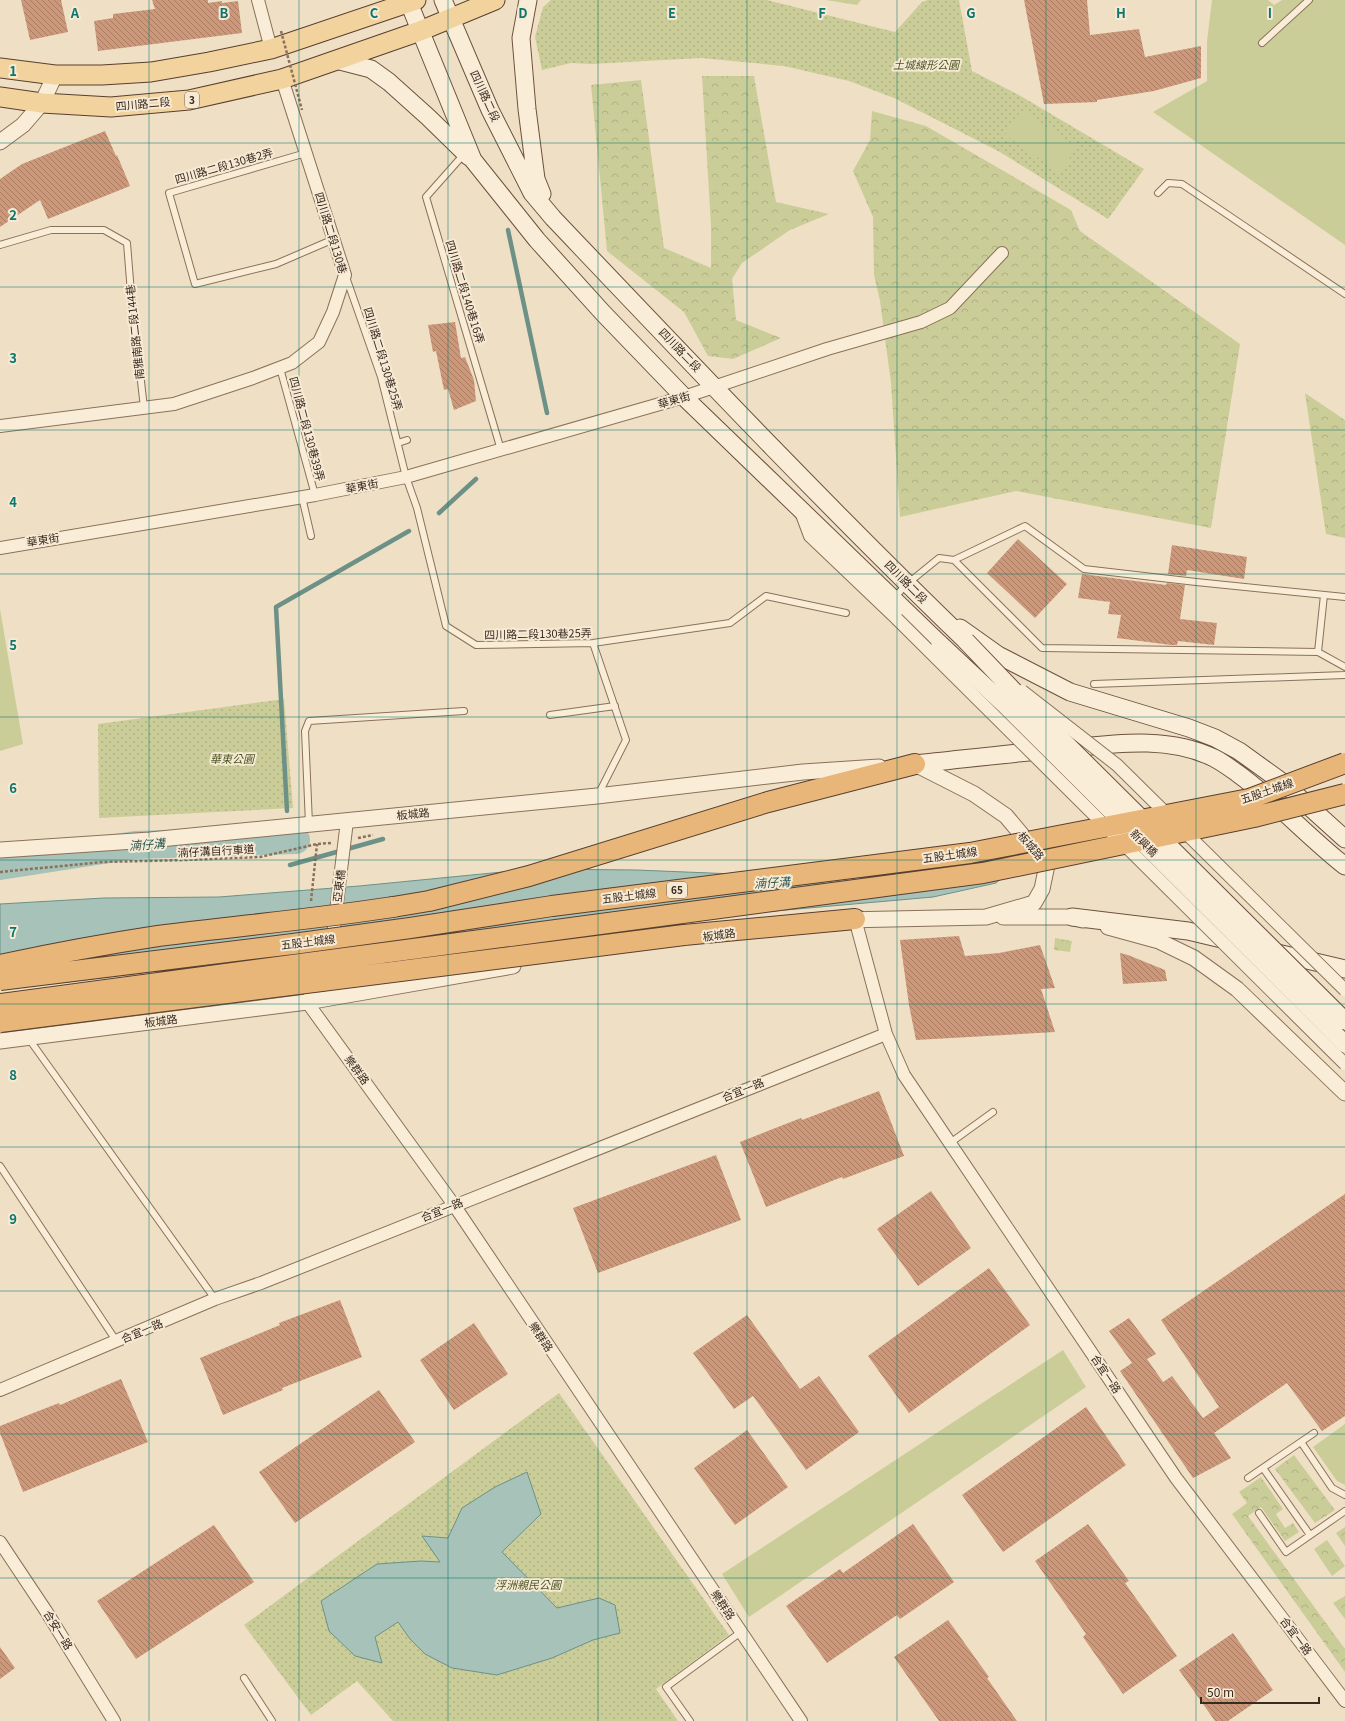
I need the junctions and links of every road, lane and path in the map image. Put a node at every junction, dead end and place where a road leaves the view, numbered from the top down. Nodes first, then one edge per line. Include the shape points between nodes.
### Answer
1 (258, 0) edge
2 (443, 0) edge
3 (496, 0) edge
4 (528, 0) edge
5 (1309, 0) edge
6 (412, 2) edge
7 (451, 19) junction
8 (281, 31) dead end
9 (420, 31) junction
10 (1262, 43) dead end
11 (271, 49) junction
12 (336, 60) junction
13 (0, 68) edge
14 (55, 75) junction
15 (282, 80) junction
16 (0, 97) edge
17 (42, 103) junction
18 (302, 110) dead end
19 (0, 142) edge
20 (306, 153) junction
21 (469, 157) junction
22 (1158, 193) dead end
23 (553, 218) junction
24 (334, 239) junction
25 (0, 245) edge
26 (1002, 253) dead end
27 (345, 275) junction
28 (1345, 294) edge
29 (280, 368) junction
30 (716, 388) junction
31 (684, 397) junction
32 (144, 408) junction
33 (0, 426) edge
34 (406, 440) dead end
35 (398, 442) junction
36 (501, 450) junction
37 (406, 477) junction
38 (314, 495) junction
39 (302, 497) junction
40 (311, 536) dead end
41 (0, 548) edge
42 (954, 560) junction
43 (907, 584) junction
44 (1324, 595) junction
45 (1345, 597) edge
46 (886, 606) junction
47 (937, 612) junction
48 (846, 613) dead end
49 (966, 641) joint
50 (593, 643) junction
51 (940, 644) joint
52 (1318, 652) junction
53 (988, 664) junction
54 (1345, 667) edge
55 (1345, 675) edge
56 (1094, 684) dead end
57 (615, 706) junction
58 (464, 711) dead end
59 (550, 715) dead end
60 (1345, 763) edge
61 (915, 764) junction
62 (1345, 794) edge
63 (597, 796) junction
64 (347, 820) junction
65 (309, 824) junction
66 (378, 834) dead end
67 (1345, 839) edge
68 (317, 844) junction
69 (344, 844) junction
70 (0, 850) edge
71 (1327, 852) junction
72 (1345, 866) edge
73 (0, 872) edge
74 (1345, 874) edge
75 (310, 908) dead end
76 (986, 917) junction
77 (1072, 917) junction
78 (855, 919) junction
79 (0, 965) edge
80 (1345, 969) edge
81 (0, 980) edge
82 (1345, 990) edge
83 (308, 1002) junction
84 (0, 1004) edge
85 (1345, 1021) edge
86 (0, 1022) edge
87 (886, 1034) junction
88 (28, 1037) junction
89 (0, 1041) edge
90 (1345, 1044) edge
91 (1345, 1064) edge
92 (1345, 1093) edge
93 (993, 1112) dead end
94 (950, 1143) junction
95 (0, 1166) edge
96 (454, 1205) junction
97 (215, 1299) junction
98 (117, 1342) junction
99 (0, 1390) edge
100 (1314, 1433) dead end
101 (1301, 1442) junction
102 (1263, 1468) junction
103 (1248, 1478) dead end
104 (1345, 1495) edge
105 (1345, 1511) edge
106 (1259, 1513) dead end
107 (1310, 1535) junction
108 (0, 1542) edge
109 (741, 1632) junction
110 (244, 1678) dead end
111 (1345, 1702) edge
112 (114, 1721) edge
113 (272, 1721) edge
114 (690, 1721) edge
115 (801, 1721) edge

1 - 11 street
2 - 7 main road, 四川路二段
3 - 7 main road, 3
4 - 23 main road via 521,38 527,109 536,179
5 - 10 lane
6 - 9 main road, 四川路二段
6 - 11 main road, 四川路二段
7 - 9 main road, 四川路二段 / 3
7 - 23 main road, 四川路二段 via 490,110 532,193
8 - 18 path, bridge
9 - 12 main road, 四川路二段 / 3
9 - 21 main road, 四川路二段
11 - 14 main road, 四川路二段 via 150,72
12 - 15 main road, 四川路二段 / 3
12 - 21 main road via 371,69 389,82
13 - 14 main road, 四川路二段
14 - 17 street
15 - 17 main road, 四川路二段 / 3 via 189,100 111,107
15 - 20 street, 四川路二段130巷
16 - 17 main road, 四川路二段 / 3
17 - 19 street via 23,125
20 - 24 street, 四川路二段130巷
20 - 24 lane, 四川路二段130巷2弄 via 170,193 195,284 276,264
21 - 31 main road, 四川路二段 via 537,240
21 - 36 lane, 四川路二段140巷16弄 via 426,197
22 - 28 lane via 1168,183 1182,184
23 - 30 main road, 四川路二段
24 - 27 street, 四川路二段130巷
25 - 32 lane, 南雅南路二段144巷 via 51,230 104,230 127,243
26 - 30 street, 華東街 via 950,308 933,317 827,349
27 - 29 street, 四川路二段130巷 via 333,312 319,342 292,363
27 - 35 lane, 四川路二段130巷25弄 via 381,377
29 - 32 street, 四川路二段130巷 via 174,404
29 - 38 lane, 四川路二段130巷39弄
30 - 31 street, 華東街
30 - 43 main road, 四川路二段
31 - 36 street, 華東街
31 - 46 main road, 四川路二段 via 799,507
32 - 33 street
34 - 35 lane
35 - 37 lane, 四川路二段130巷25弄
36 - 37 street, 華東街
37 - 38 street, 華東街
37 - 50 lane, 四川路二段130巷25弄 via 417,508 446,626 476,646
38 - 39 street, 華東街
39 - 40 lane
39 - 41 street, 華東街
42 - 43 lane via 939,558
42 - 44 lane via 1025,526 1084,568
42 - 52 lane via 1042,648
43 - 46 lane
43 - 47 main road, 四川路二段
44 - 45 lane
44 - 52 lane
46 - 51 main road, 四川路二段
46 - 91 street, bridge
47 - 49 main road, 四川路二段
47 - 67 main road via 998,655 1070,692 1189,728 1239,751 1282,782
48 - 50 lane, 四川路二段130巷25弄 via 766,596 730,622
49 - 53 main road, 新興橋, bridge
50 - 57 lane
51 - 90 main road, 新興橋, bridge via 1004,704
52 - 54 lane
53 - 82 street, bridge via 1117,765
53 - 85 main road, 新興橋, bridge
55 - 56 lane
57 - 59 lane
57 - 63 lane via 626,740
58 - 65 lane via 309,721 305,731
60 - 81 highway, 五股土城線 / 65, bridge via 1249,799 970,853 552,906 301,943
61 - 63 street, 板城路 via 803,772
61 - 71 main road via 1133,742 1187,748 1215,758 1250,782
61 - 76 street, 板城路 via 974,794 1006,816 1047,865 1042,889 1034,903
61 - 79 highway, bridge via 768,802 529,876 429,901 318,918 158,936
62 - 84 highway, 五股土城線 / 65, bridge via 1254,816 983,873
63 - 64 street, 板城路
64 - 65 street, 板城路
64 - 69 street, 亞東橋
65 - 70 street, 板城路 via 150,840
66 - 69 path, 湳仔溝自行車道
68 - 69 path, 湳仔溝自行車道
68 - 73 path, 湳仔溝自行車道 via 260,857 103,862
68 - 75 path, bridge
69 - 83 street, 亞東橋, bridge via 332,947
71 - 72 main road
71 - 74 main road
76 - 77 street
76 - 78 street, 板城路
77 - 80 main road via 1188,931
77 - 92 street via 1159,941 1194,958 1237,989
78 - 83 street, 板城路 via 732,933 552,959
78 - 86 highway, bridge via 684,935
78 - 87 street, 合宜一路
83 - 88 street, 板城路
83 - 96 street, 樂群路
87 - 94 street, 合宜一路 via 904,1075
87 - 96 street, 合宜一路
88 - 89 street, 板城路
88 - 97 lane
93 - 94 lane
94 - 111 street, 合宜一路 via 1176,1478
95 - 98 lane
96 - 97 street, 合宜一路 via 262,1283
96 - 109 street, 樂群路
97 - 98 street, 合宜一路
98 - 99 street, 合宜一路
100 - 101 lane
101 - 102 lane
101 - 104 lane via 1332,1488
102 - 103 lane
102 - 107 lane
105 - 107 lane
106 - 107 lane via 1286,1552
108 - 112 street, 合安一路
109 - 114 lane via 666,1687
109 - 115 street, 樂群路
110 - 113 lane

